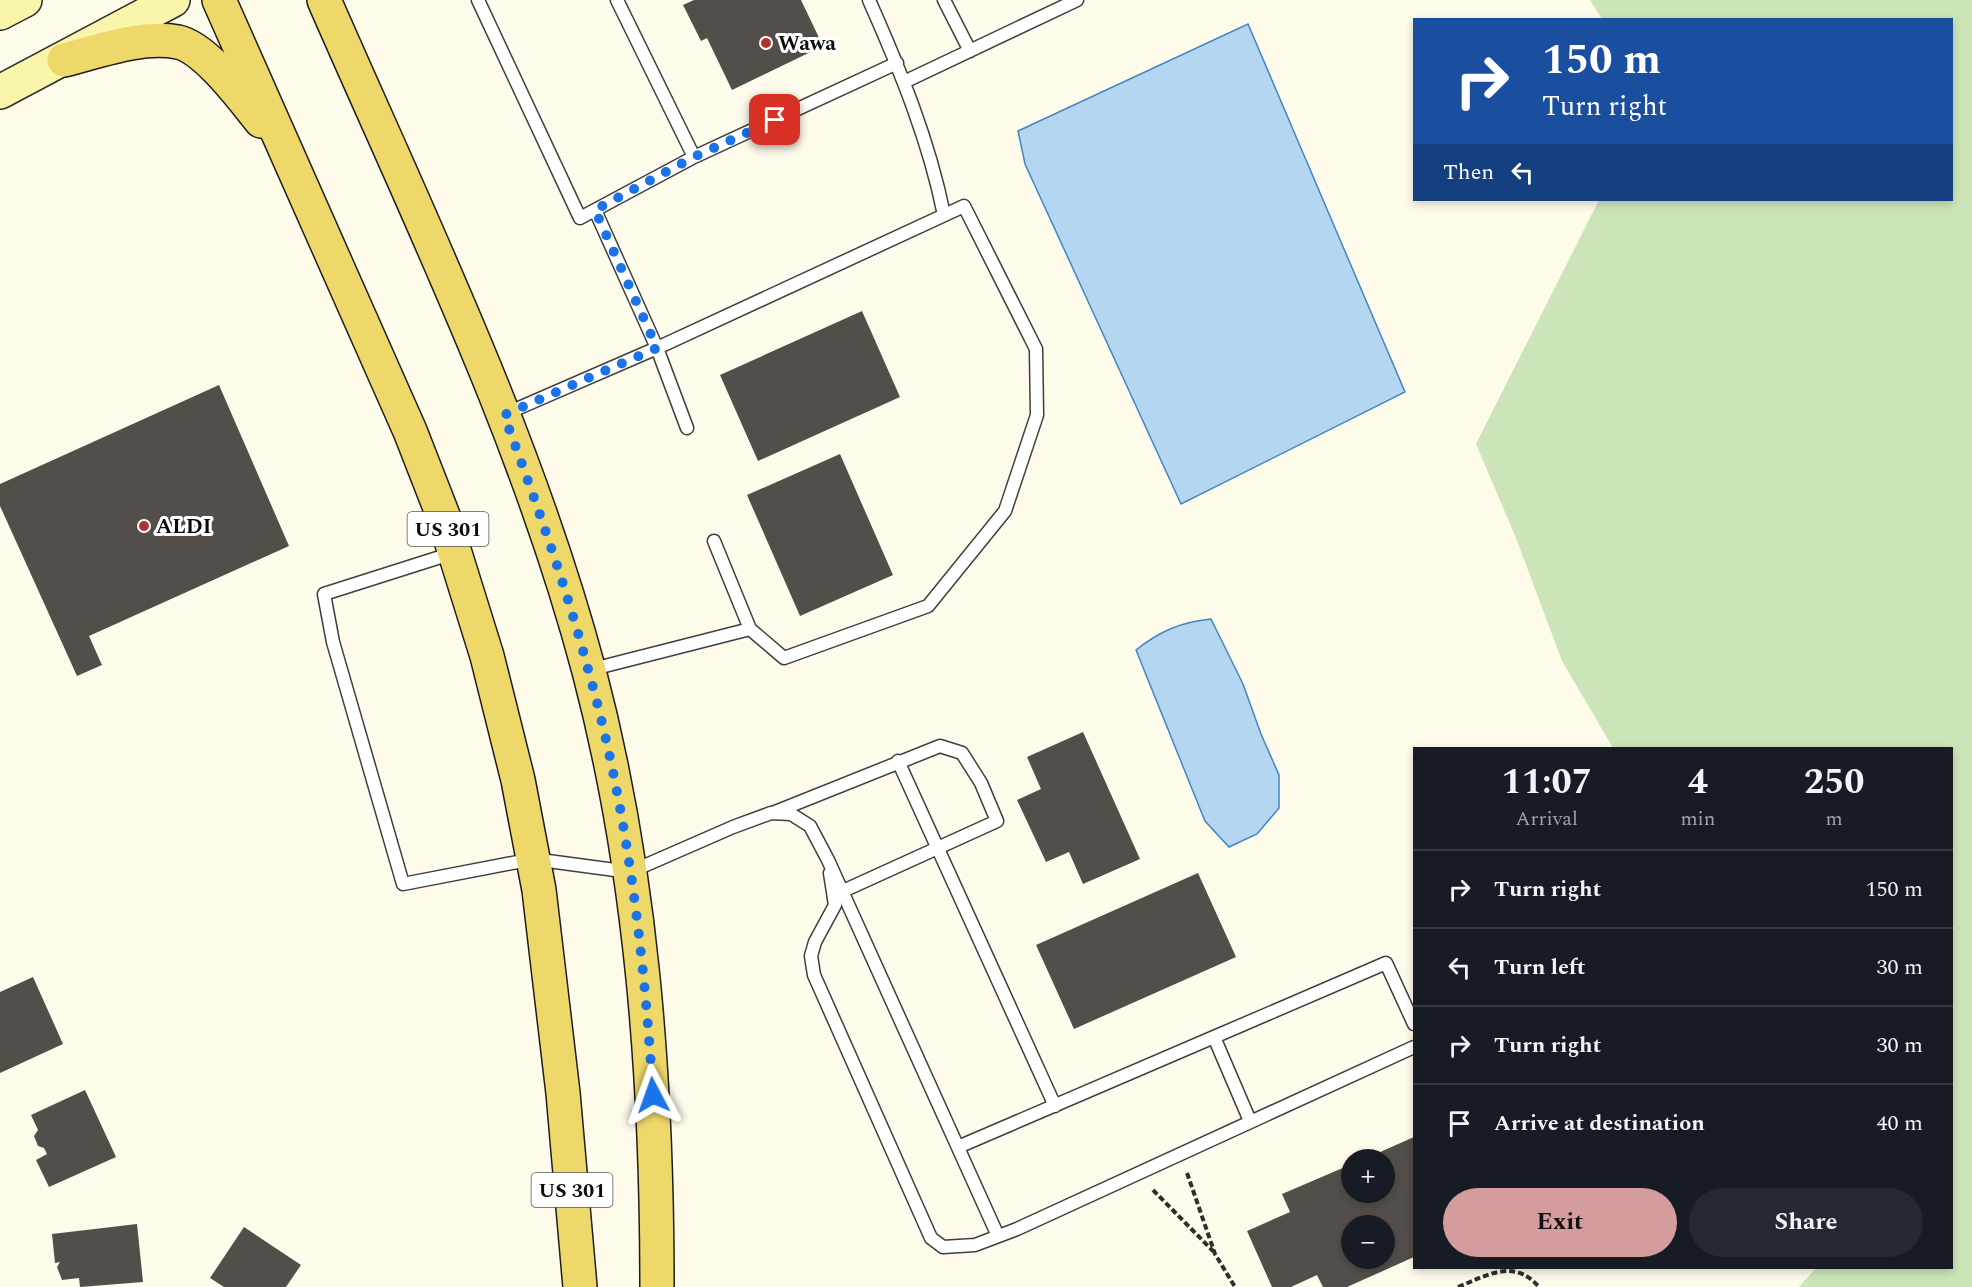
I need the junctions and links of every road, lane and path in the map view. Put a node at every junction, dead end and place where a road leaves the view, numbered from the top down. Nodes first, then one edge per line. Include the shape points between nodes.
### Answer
1 (25, 0) edge
2 (173, 0) edge
3 (219, 0) edge
4 (324, 0) edge
5 (477, 0) edge
6 (617, 0) edge
7 (869, 0) edge
8 (944, 0) edge
9 (1077, 0) edge
10 (0, 13) edge
11 (970, 51) junction
12 (64, 60) junction
13 (897, 63) junction
14 (904, 82) junction
15 (0, 92) edge
16 (286, 150) junction
17 (694, 157) junction
18 (595, 210) junction
19 (944, 215) junction
20 (657, 348) junction
21 (504, 415) junction
22 (687, 429) dead end
23 (714, 541) dead end
24 (455, 552) junction
25 (750, 629) junction
26 (589, 670) junction
27 (898, 761) junction
28 (771, 813) junction
29 (938, 848) junction
30 (533, 859) junction
31 (828, 860) junction
32 (630, 872) junction
33 (843, 891) junction
34 (1413, 1022) edge
35 (1214, 1037) junction
36 (1413, 1047) edge
37 (1055, 1106) junction
38 (1250, 1121) junction
39 (958, 1147) junction
40 (1180, 1153) junction
41 (1137, 1173) junction
42 (998, 1236) junction
43 (1215, 1254) junction
44 (580, 1287) edge
45 (657, 1287) edge
46 (1235, 1287) edge
47 (1458, 1287) edge
48 (1539, 1287) edge

1 - 10 main road
2 - 12 main road
3 - 16 main road, US 301
4 - 21 main road
5 - 18 lane via 580,218
6 - 17 lane
7 - 13 lane
8 - 11 lane
9 - 11 lane
11 - 14 lane
12 - 15 main road
12 - 16 main road via 143,41 180,42 203,56
13 - 14 lane
13 - 17 lane
14 - 19 lane via 933,163
16 - 24 main road, US 301 via 410,431
17 - 18 lane
18 - 20 lane
19 - 20 lane
19 - 25 lane via 964,206 1036,349 1037,415 1005,511 928,606 784,658
20 - 21 lane
20 - 22 lane
21 - 26 main road via 549,539
23 - 25 lane
24 - 30 main road, US 301 via 487,656
24 - 30 lane via 324,594 333,642 404,884
25 - 26 lane
26 - 32 main road
27 - 28 lane
27 - 29 lane
27 - 29 lane via 940,746 962,753 981,783 997,821
28 - 31 lane via 791,814 810,826
28 - 32 lane
29 - 33 lane
29 - 37 lane
30 - 32 lane
30 - 44 main road, US 301 via 563,1093
31 - 33 lane
31 - 42 lane via 835,905 815,942 811,956 814,975 931,1238 943,1247 975,1245
32 - 45 main road via 657,1164
33 - 39 lane
34 - 35 lane via 1386,963
35 - 37 lane
35 - 38 lane
36 - 38 lane
37 - 39 lane
38 - 40 lane
39 - 42 lane
40 - 41 lane
40 - 43 path
41 - 42 lane
41 - 43 path
43 - 46 path
47 - 48 path via 1512,1269 1529,1276

